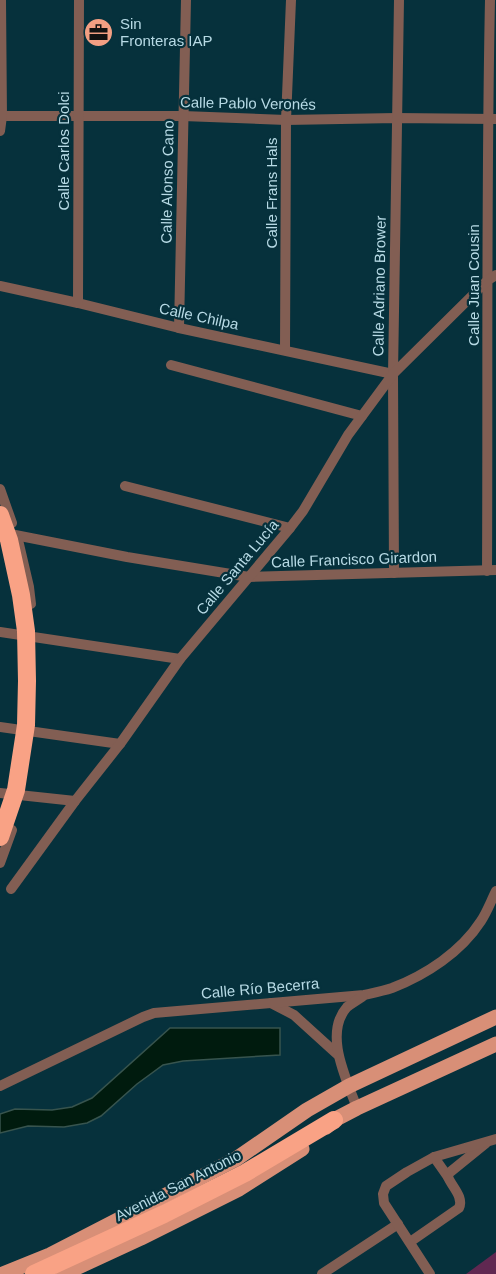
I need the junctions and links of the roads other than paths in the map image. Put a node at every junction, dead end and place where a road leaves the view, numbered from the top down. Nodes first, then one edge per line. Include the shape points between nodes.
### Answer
1 (1, 0) edge
2 (79, 0) edge
3 (186, 0) edge
4 (291, 0) edge
5 (399, 0) edge
6 (490, 0) edge
7 (1, 116) edge
8 (79, 116) junction
9 (183, 116) junction
10 (396, 118) junction
11 (492, 119) edge
12 (286, 120) junction
13 (0, 131) edge
14 (492, 277) edge
15 (0, 286) edge
16 (78, 303) junction
17 (179, 328) junction
18 (285, 350) junction
19 (171, 365) dead end
20 (393, 374) junction
21 (362, 416) junction
22 (125, 486) dead end
23 (0, 489) edge
24 (0, 515) edge
25 (290, 528) junction
26 (0, 532) edge
27 (17, 536) junction
28 (491, 571) edge
29 (394, 573) junction
30 (249, 577) junction
31 (0, 632) edge
32 (35, 636) junction
33 (180, 659) junction
34 (0, 727) edge
35 (34, 732) junction
36 (120, 744) junction
37 (0, 793) edge
38 (24, 796) junction
39 (75, 801) junction
40 (0, 837) edge
41 (0, 863) edge
42 (11, 889) dead end
43 (496, 891) edge
44 (364, 995) junction
45 (271, 1002) junction
46 (496, 1017) edge
47 (496, 1044) edge
48 (337, 1054) junction
49 (0, 1086) edge
50 (349, 1086) junction
51 (357, 1108) junction
52 (334, 1120) junction
53 (493, 1140) edge
54 (434, 1157) junction
55 (448, 1177) junction
56 (398, 1224) junction
57 (410, 1242) junction
58 (3, 1274) edge
59 (34, 1274) edge
60 (63, 1274) edge
61 (322, 1274) edge
62 (430, 1274) edge

1 - 7 street
2 - 8 street, Calle Carlos Dolci
3 - 9 street, Calle Alonso Cano
4 - 12 street, Calle Frans Hals
5 - 10 street, Calle Adriano Brower
6 - 11 street, Calle Juan Cousin
7 - 8 street, Calle Pablo Veronés
7 - 13 street
8 - 9 street, Calle Pablo Veronés
8 - 16 street, Calle Carlos Dolci
9 - 12 street, Calle Pablo Veronés
9 - 17 street, Calle Alonso Cano
10 - 11 street, Calle Pablo Veronés
10 - 12 street, Calle Pablo Veronés
10 - 20 street, Calle Adriano Brower
11 - 14 street, Calle Juan Cousin
12 - 18 street, Calle Frans Hals
14 - 20 street, Calle Santa Lucía
14 - 28 street, Calle Juan Cousin
15 - 16 street, Calle Chilpa
16 - 17 street, Calle Chilpa
17 - 18 street, Calle Chilpa
18 - 20 street, Calle Chilpa
19 - 21 street
20 - 21 street, Calle Santa Lucía
20 - 29 street, Calle Adriano Brower
21 - 25 street, Calle Santa Lucía
22 - 25 street
23 - 27 street
24 - 40 highway, bridge via 21,595 27,681 26,725 16,790
25 - 30 street, Calle Santa Lucía
26 - 27 street, Calle Francisco Girardon
27 - 30 street, Calle Francisco Girardon
27 - 32 street
28 - 29 street, Calle Francisco Girardon
29 - 30 street, Calle Francisco Girardon
30 - 33 street, Calle Santa Lucía
31 - 32 street
32 - 33 street
32 - 35 street
33 - 36 street, Calle Santa Lucía
34 - 35 street
35 - 36 street
35 - 38 street
36 - 39 street, Calle Santa Lucía
37 - 38 street
38 - 39 street
38 - 41 street
39 - 42 street, Calle Santa Lucía
43 - 44 street, Calle Río Becerra via 481,921 443,960 390,988
44 - 45 street, Calle Río Becerra
44 - 48 street via 342,1014
45 - 48 street via 294,1015
45 - 49 street, Calle Río Becerra via 154,1013
46 - 50 main road
47 - 51 main road
48 - 50 street
50 - 51 street
50 - 58 main road via 236,1159 50,1255
51 - 52 main road
52 - 59 highway, Avenida San Antonio via 245,1173
52 - 60 main road via 306,1146 239,1189
53 - 54 street
53 - 55 street
54 - 55 street
54 - 56 street via 386,1186 384,1203
55 - 57 street via 460,1199 459,1208
56 - 57 street
56 - 61 street
57 - 62 street

